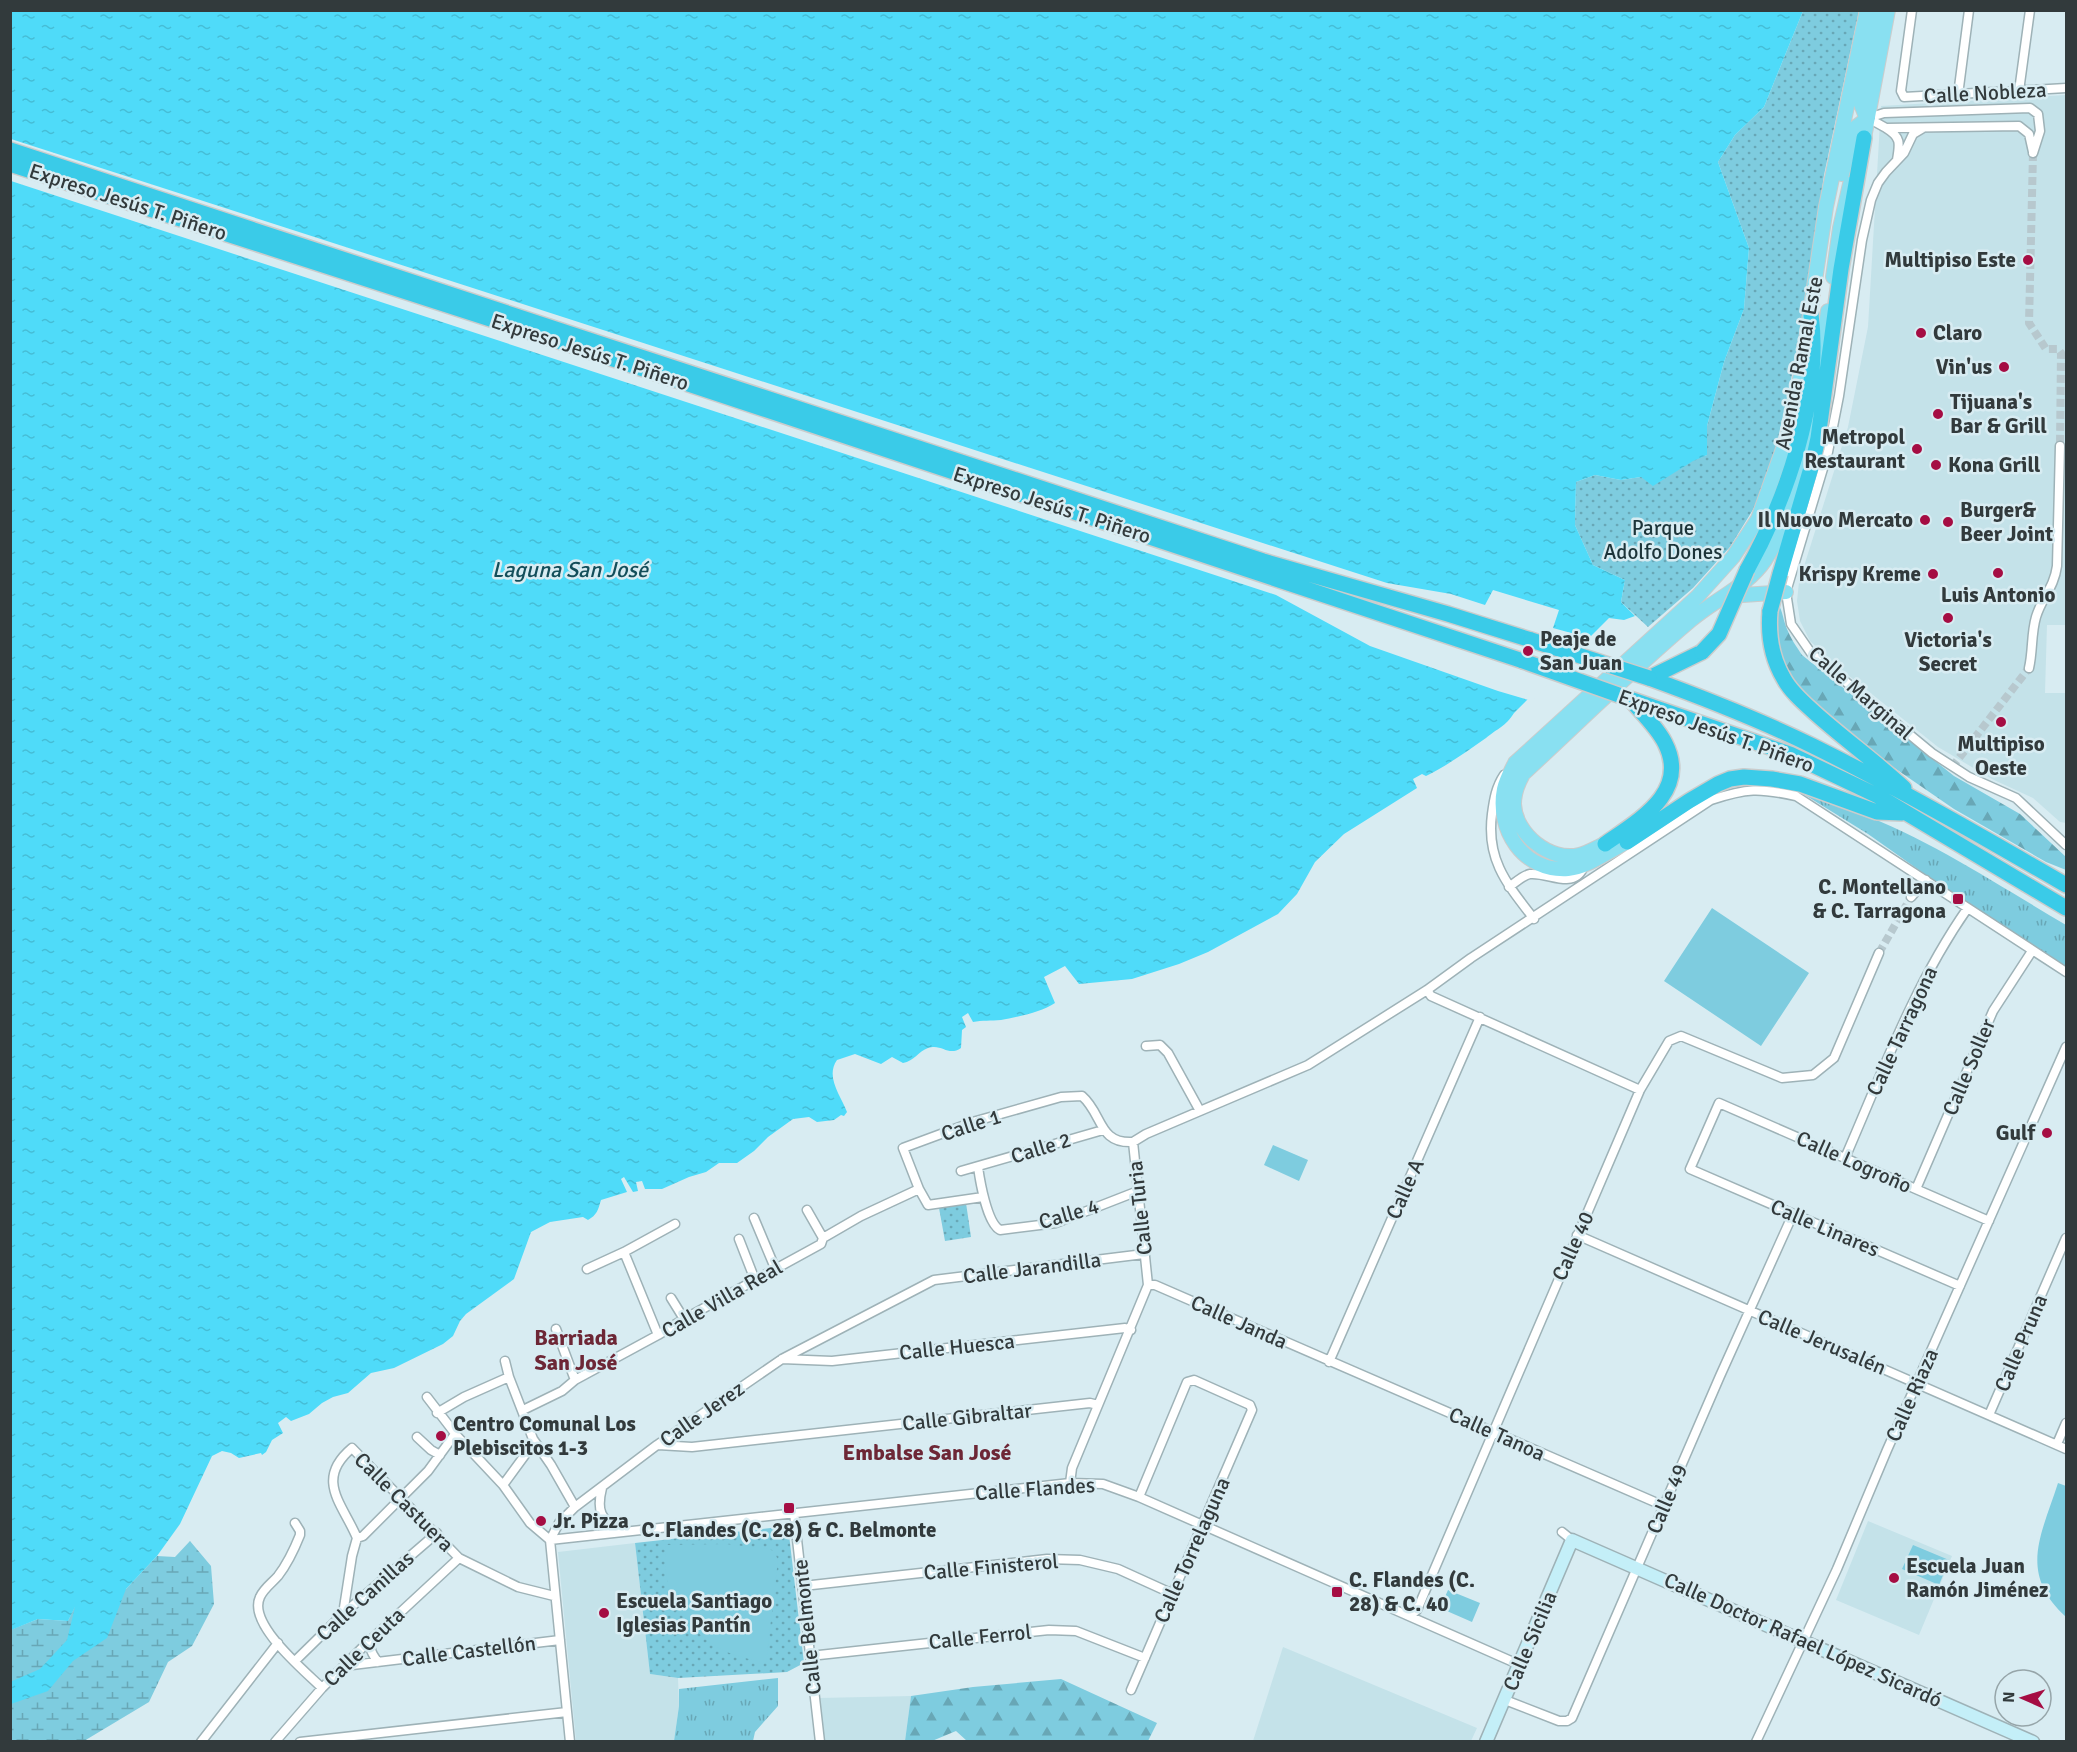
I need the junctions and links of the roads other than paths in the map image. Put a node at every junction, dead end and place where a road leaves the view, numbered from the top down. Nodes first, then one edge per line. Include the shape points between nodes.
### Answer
1 (1867, 10) edge
2 (1877, 10) edge
3 (1888, 10) edge
4 (1912, 10) edge
5 (1969, 10) edge
6 (2030, 10) edge
7 (2067, 88) edge
8 (2019, 91) junction
9 (1958, 95) junction
10 (1868, 118) junction
11 (1886, 128) junction
12 (1923, 128) junction
13 (1864, 138) junction
14 (10, 150) edge
15 (1897, 160) junction
16 (10, 164) edge
17 (1820, 248) junction
18 (1810, 314) junction
19 (2060, 446) dead end
20 (1786, 592) junction
21 (1723, 597) junction
22 (2029, 668) tunnel mouth
23 (1648, 678) junction
24 (1630, 699) junction
25 (1515, 763) junction
26 (1912, 807) junction
27 (1627, 842) joint
28 (1605, 844) joint
29 (2067, 845) edge
30 (1585, 864) junction
31 (1926, 880) junction
32 (2067, 885) edge
33 (1509, 886) junction
34 (1911, 897) tunnel mouth
35 (1967, 909) junction
36 (2067, 909) edge
37 (1534, 919) junction
38 (2032, 951) junction
39 (1879, 953) tunnel mouth
40 (2067, 972) edge
41 (1428, 990) junction
42 (1480, 1017) junction
43 (1146, 1046) dead end
44 (2067, 1047) edge
45 (1640, 1090) junction
46 (1200, 1111) junction
47 (1103, 1130) junction
48 (1133, 1142) junction
49 (1845, 1158) junction
50 (978, 1167) junction
51 (1690, 1169) joint
52 (961, 1171) dead end
53 (919, 1189) junction
54 (1916, 1189) junction
55 (1138, 1191) junction
56 (983, 1197) junction
57 (807, 1210) dead end
58 (1793, 1214) junction
59 (754, 1218) dead end
60 (1989, 1221) junction
61 (675, 1224) dead end
62 (1577, 1235) junction
63 (823, 1238) junction
64 (2067, 1238) edge
65 (739, 1239) dead end
66 (624, 1252) junction
67 (1144, 1254) junction
68 (775, 1268) junction
69 (587, 1269) dead end
70 (755, 1280) junction
71 (1148, 1285) junction
72 (1960, 1286) junction
73 (921, 1287) joint
74 (671, 1298) dead end
75 (1749, 1310) junction
76 (684, 1319) junction
77 (556, 1329) dead end
78 (1131, 1330) junction
79 (657, 1335) junction
80 (782, 1359) junction
81 (505, 1361) dead end
82 (1329, 1362) junction
83 (509, 1377) junction
84 (575, 1380) junction
85 (1918, 1383) junction
86 (427, 1397) dead end
87 (1098, 1405) junction
88 (523, 1410) junction
89 (437, 1413) junction
90 (1989, 1415) junction
91 (2067, 1423) edge
92 (1494, 1433) junction
93 (455, 1434) junction
94 (417, 1437) dead end
95 (533, 1438) junction
96 (2057, 1444) junction
97 (657, 1445) junction
98 (2067, 1449) edge
99 (440, 1455) junction
100 (1070, 1483) junction
101 (503, 1485) junction
102 (602, 1488) junction
103 (1140, 1497) junction
104 (401, 1498) junction
105 (1664, 1506) junction
106 (575, 1507) junction
107 (794, 1513) junction
108 (295, 1523) dead end
109 (1204, 1525) junction
110 (620, 1532) junction
111 (1562, 1532) dead end
112 (437, 1533) junction
113 (357, 1538) junction
114 (550, 1540) junction
115 (1572, 1540) junction
116 (459, 1558) junction
117 (1637, 1567) junction
118 (802, 1586) junction
119 (1173, 1593) junction
120 (554, 1596) junction
121 (343, 1614) junction
122 (1410, 1616) junction
123 (371, 1639) junction
124 (560, 1640) junction
125 (1804, 1640) junction
126 (278, 1642) junction
127 (810, 1656) junction
128 (1145, 1658) junction
129 (295, 1661) junction
130 (378, 1662) junction
131 (1520, 1665) junction
132 (343, 1666) junction
133 (322, 1688) junction
134 (1131, 1690) dead end
135 (1504, 1700) junction
136 (567, 1712) junction
137 (201, 1742) edge
138 (275, 1742) edge
139 (300, 1742) edge
140 (570, 1742) edge
141 (820, 1742) edge
142 (1486, 1742) edge
143 (1756, 1742) edge
144 (2033, 1742) edge

1 - 17 main road, Avenida Ramal Este
2 - 10 main road via 1861,92 1861,104
3 - 10 main road, Avenida Ramal Este
4 - 9 street, Calle Nobleza via 1901,91 1904,97
5 - 9 street
6 - 8 street
7 - 8 street, Calle Nobleza
8 - 9 street, Calle Nobleza
10 - 11 street
10 - 12 street via 1907,111 2030,108 2038,114 2040,131 2033,153 2029,134 2019,126
10 - 13 main road, Avenida Ramal Este
10 - 17 main road via 1856,127 1851,138 1833,217
11 - 12 street
11 - 13 street
11 - 15 street via 1896,134 1900,146
12 - 15 street, Calle Marginal via 1913,134
13 - 21 main road, Avenida Ramal Este via 1840,228 1814,413 1789,512 1755,574
13 - 26 highway, bridge via 1841,269 1822,415 1770,611 1770,635 1772,650 1792,690 1831,728 1886,771
14 - 23 highway, Expreso Jesús T. Piñero, bridge via 1263,561 1448,614
15 - 20 street, Calle Marginal via 1878,183 1871,200 1828,452
16 - 24 highway, Expreso Jesús T. Piñero, bridge via 568,344
17 - 18 main road, Avenida Ramal Este
18 - 23 highway, bridge via 1814,338 1805,411 1781,499 1765,537 1719,634 1702,652
18 - 25 main road, Avenida Ramal Este via 1788,435 1758,519 1733,556 1697,597
19 - 22 street via 2057,566 2033,627
20 - 21 main road
20 - 29 street, Calle Marginal via 1791,624 1810,652 1932,753 1969,777 2016,798
21 - 28 main road, Avenida Ramal Este via 1661,646 1523,774 1517,786 1514,804 1520,826 1544,848 1557,854 1579,855
23 - 26 highway, Expreso Jesús T. Piñero via 1712,701 1812,746
24 - 26 highway, Expreso Jesús T. Piñero via 1790,754 1878,796
24 - 28 highway via 1664,742 1670,758 1670,778 1662,798
25 - 30 main road, Avenida Ramal Este via 1504,786 1502,806 1508,833 1516,846 1547,867
25 - 33 street via 1497,785 1491,824 1498,869
26 - 27 highway via 1877,812 1793,783 1744,777 1718,784
26 - 32 highway, Expreso Jesús T. Piñero
26 - 36 highway, Expreso Jesús T. Piñero
27 - 30 main road, Avenida Ramal Este
30 - 33 street via 1582,873 1575,877 1531,874
31 - 34 street
31 - 35 street, Calle Turia
31 - 37 street, Calle Turia via 1796,796 1768,790 1740,791 1711,800
33 - 37 street
35 - 38 street, Calle Turia
35 - 49 street, Calle Tarragona via 1922,981
37 - 41 street, Calle Turia
38 - 40 street, Calle Turia
38 - 54 street, Calle Soller via 1993,1011
39 - 45 street, Calle 40 via 1834,1058 1813,1074 1782,1078 1680,1036 1669,1041
41 - 42 street via 1431,996
41 - 46 street, Calle Turia via 1308,1065
42 - 45 street
42 - 82 street, Calle A
43 - 46 street via 1160,1045 1168,1053
44 - 60 street, Calle Riaza
45 - 62 street, Calle 40
46 - 48 street, Calle Turia
47 - 48 street via 1120,1142
47 - 50 street, Calle 2
47 - 53 street, Calle 1 via 1091,1104 1082,1096 1061,1097 976,1121 903,1148
48 - 55 street, Calle Turia
49 - 51 street, Calle Logroño via 1719,1103
49 - 54 street, Calle Logroño
50 - 52 street, Calle 2
50 - 56 street
51 - 58 street, Calle Linares
53 - 56 street via 928,1205
53 - 63 street, Calle Villa Real
54 - 60 street, Calle Logroño
55 - 56 street, Calle 4 via 1056,1223 1000,1230 993,1224
55 - 67 street, Calle Turia
57 - 63 street
58 - 72 street, Calle Linares
58 - 75 street, Calle 49
59 - 68 street
60 - 72 street, Calle Riaza
61 - 66 street
62 - 75 street, Calle Jerusalén
62 - 92 street, Calle 40
63 - 68 street, Calle Villa Real via 821,1244
64 - 90 street, Calle Pruna
65 - 70 street
66 - 69 street
66 - 79 street
67 - 71 street, Calle Turia
67 - 73 street, Calle Jarandilla via 934,1280
68 - 70 street, Calle Villa Real
70 - 76 street, Calle Villa Real
71 - 78 street, Calle Turia
71 - 82 street, Calle Janda
72 - 85 street, Calle Riaza
73 - 80 street, Calle Jerez
74 - 76 street
75 - 85 street, Calle Jerusalén
75 - 105 street, Calle 49
76 - 79 street, Calle Villa Real
77 - 84 street
78 - 80 street, Calle Huesca via 832,1361
78 - 87 street, Calle Turia
79 - 84 street, Calle Villa Real
80 - 97 street, Calle Jerez
81 - 83 street
82 - 92 street, Calle Tanoa
83 - 88 street
83 - 89 street
84 - 88 street, Calle Villa Real via 562,1391
85 - 90 street, Calle Jerusalén
85 - 125 street, Calle Riaza
86 - 89 street
87 - 97 street, Calle Gibraltar via 692,1447
87 - 100 street, Calle Turia via 1072,1468
88 - 95 street
89 - 93 street
90 - 96 street, Calle Jerusalén
91 - 96 street
92 - 105 street, Calle Tanoa
92 - 122 street, Calle 40 via 1417,1610
93 - 99 street
93 - 101 street
94 - 99 street
95 - 101 street
95 - 106 street
96 - 98 street, Calle Jerusalén
97 - 102 street, Calle Jerez
99 - 104 street
100 - 103 street, Calle Flandes via 1103,1484
100 - 107 street, Calle Flandes
101 - 114 street via 530,1523
102 - 106 street, Calle Jerez
102 - 110 street via 598,1502 602,1516
103 - 109 street, Calle Flandes
103 - 109 street, Calle Torrelaguna via 1186,1382 1194,1380 1250,1405 1252,1410
104 - 112 street, Calle Castuera
104 - 113 street
104 - 113 street, Calle Castuera via 352,1448 345,1454 336,1465 332,1482
105 - 117 street, Calle 49
106 - 114 street, Calle Jerez via 559,1523
107 - 110 street, Calle Flandes
107 - 118 street, Calle Belmonte
108 - 126 street via 300,1535 289,1561 259,1600 262,1623
109 - 119 street, Calle Torrelaguna
109 - 122 street, Calle Flandes
110 - 114 street, Calle Flandes
111 - 115 street
112 - 116 street, Calle Castuera
112 - 121 street, Calle Canillas
113 - 121 street
114 - 120 street
115 - 117 street, Calle Doctor Rafael López Sicardó
115 - 131 street, Calle Sicilia
116 - 120 street, Calle Castuera via 518,1587
116 - 123 street, Calle Ceuta
117 - 125 street, Calle Doctor Rafael López Sicardó
117 - 135 street, Calle 49 via 1572,1718 1559,1721
118 - 119 street, Calle Finisterol via 1047,1559 1080,1560 1118,1569
118 - 127 street, Calle Belmonte
119 - 128 street, Calle Torrelaguna
120 - 124 street
121 - 129 street, Calle Canillas
122 - 131 street, Calle Flandes
123 - 130 street via 370,1648
123 - 132 street, Calle Ceuta
124 - 130 street, Calle Castellón
124 - 136 street
125 - 143 street, Calle Riaza
125 - 144 street, Calle Doctor Rafael López Sicardó
126 - 129 street
126 - 137 street
127 - 128 street, Calle Ferrol via 1049,1629 1076,1631
127 - 141 street, Calle Belmonte
128 - 134 street, Calle Torrelaguna
129 - 133 street
130 - 132 street, Calle Castellón
131 - 135 street, Calle Sicilia
132 - 133 street, Calle Ceuta
133 - 138 street, Calle Ceuta
135 - 142 street, Calle Sicilia
136 - 139 street
136 - 140 street

